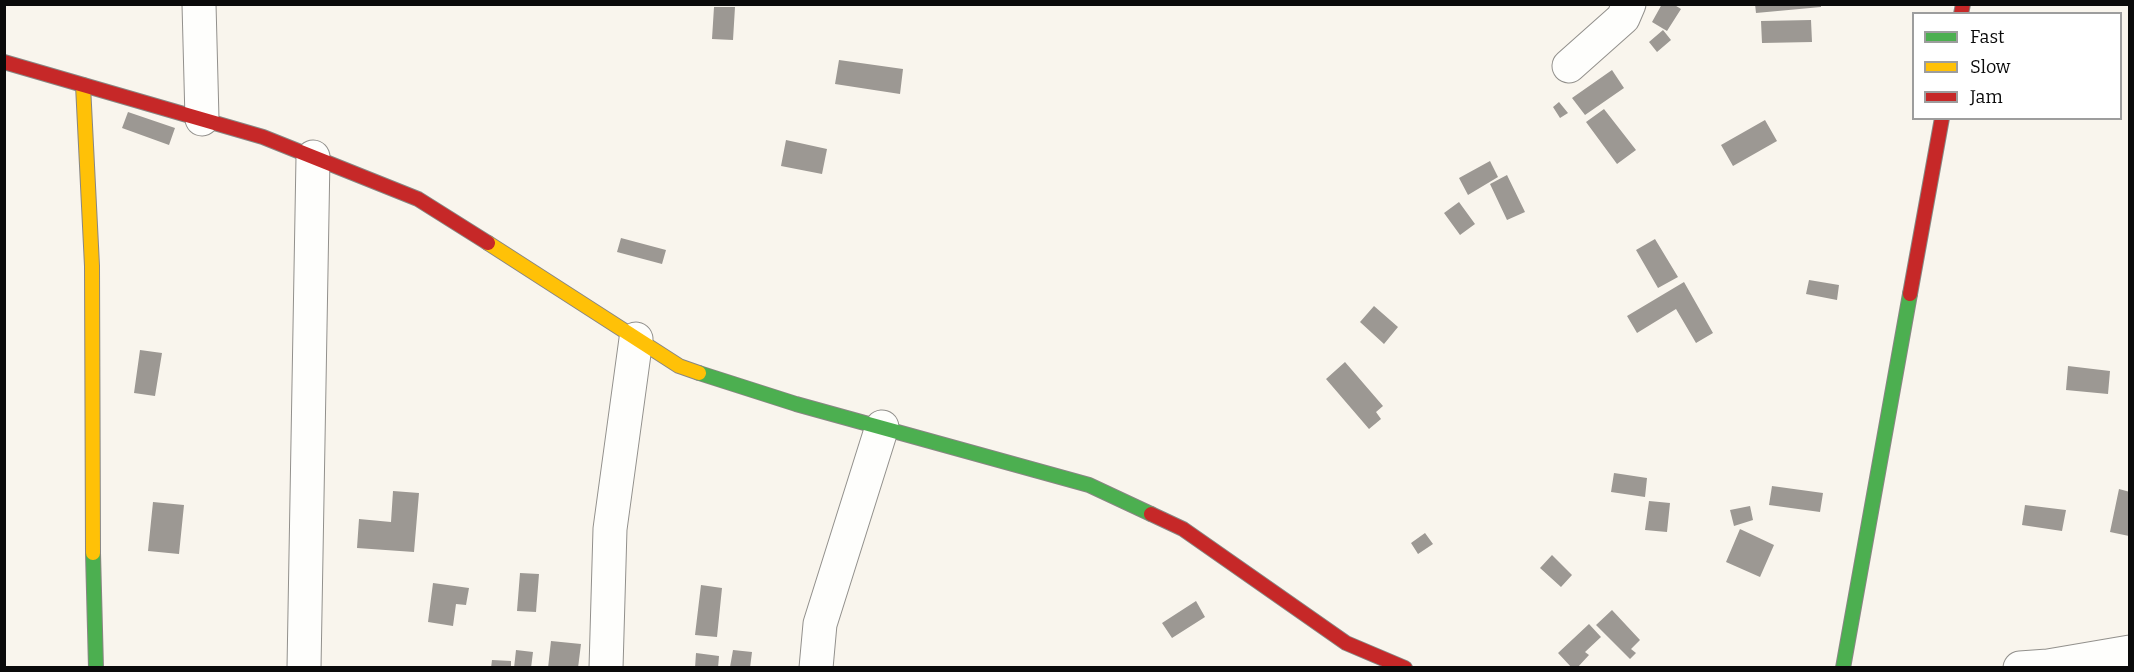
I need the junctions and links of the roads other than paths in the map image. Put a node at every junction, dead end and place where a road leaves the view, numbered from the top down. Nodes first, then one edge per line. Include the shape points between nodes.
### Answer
1 (199, 4) edge
2 (1629, 4) edge
3 (4, 62) edge
4 (1569, 66) dead end
5 (83, 85) junction
6 (202, 119) junction
7 (1942, 120) edge
8 (313, 157) junction
9 (636, 339) junction
10 (882, 428) junction
11 (2130, 652) edge
12 (96, 668) edge
13 (304, 668) edge
14 (606, 668) edge
15 (816, 668) edge
16 (1405, 668) edge
17 (1843, 668) edge
18 (2020, 668) edge

1 - 6 street
2 - 4 street via 1623,18
3 - 5 street
5 - 6 street
5 - 12 street via 92,266
6 - 8 street
7 - 17 street
8 - 9 street via 418,199
8 - 13 street
9 - 10 street via 679,366
9 - 14 street via 610,530
10 - 15 street via 820,624
10 - 16 street via 1089,485 1183,529 1346,643
11 - 18 street

